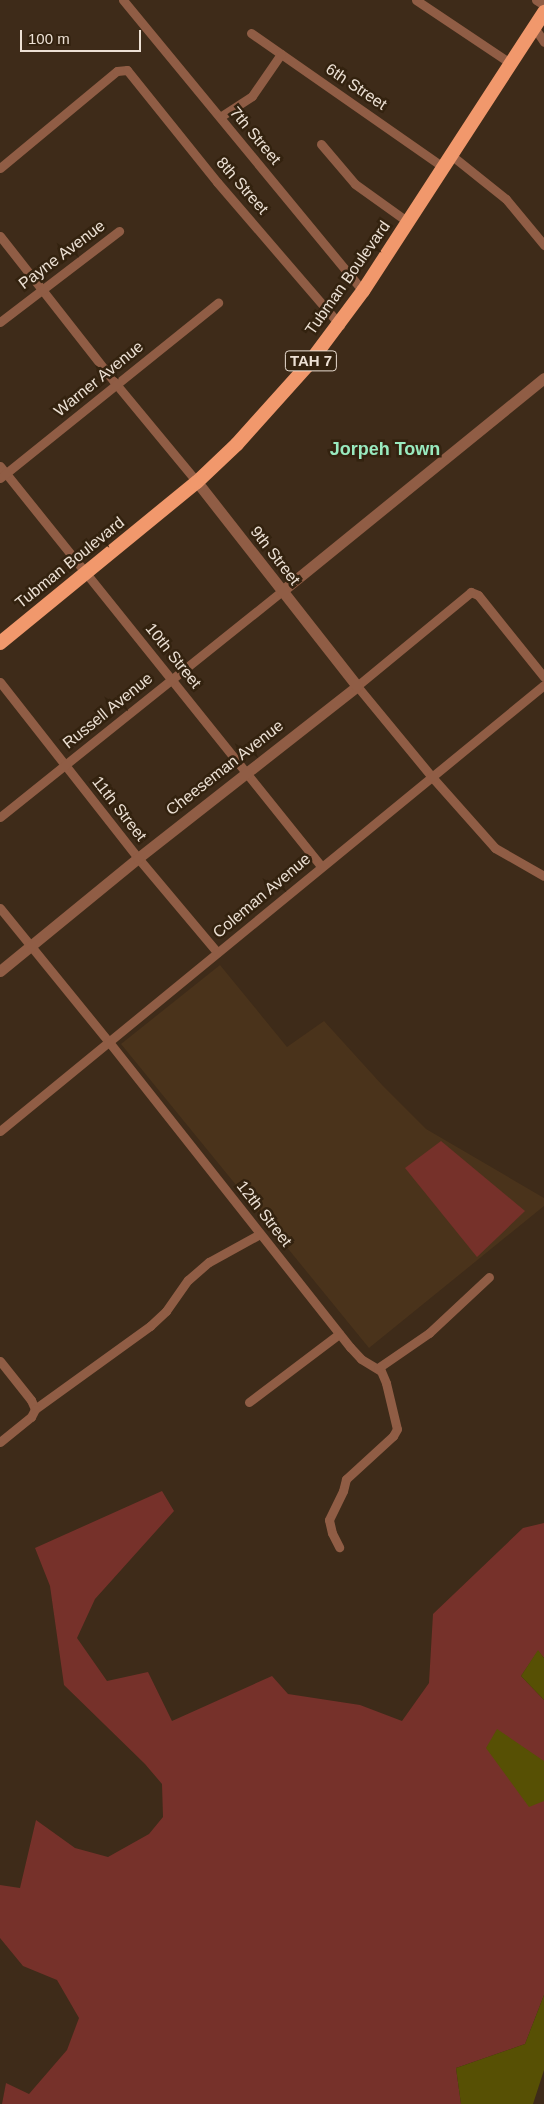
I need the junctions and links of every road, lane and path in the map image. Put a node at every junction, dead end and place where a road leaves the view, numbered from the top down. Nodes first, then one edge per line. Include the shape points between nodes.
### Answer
1 (124, 0) edge
2 (416, 0) edge
3 (536, 0) edge
4 (544, 6) edge
5 (544, 12) edge
6 (534, 27) junction
7 (251, 33) dead end
8 (544, 42) edge
9 (281, 54) junction
10 (510, 63) junction
11 (220, 117) junction
12 (321, 144) dead end
13 (447, 161) junction
14 (0, 168) edge
15 (408, 222) junction
16 (119, 231) dead end
17 (0, 236) edge
18 (544, 245) edge
19 (42, 289) junction
20 (363, 291) junction
21 (218, 303) dead end
22 (0, 322) edge
23 (340, 325) junction
24 (544, 378) edge
25 (116, 384) junction
26 (0, 466) edge
27 (3, 476) edge
28 (198, 482) junction
29 (86, 572) junction
30 (282, 591) junction
31 (0, 643) edge
32 (544, 677) edge
33 (171, 678) junction
34 (0, 682) edge
35 (544, 685) edge
36 (357, 686) junction
37 (65, 764) junction
38 (247, 772) junction
39 (432, 777) junction
40 (0, 817) edge
41 (138, 858) junction
42 (321, 866) junction
43 (544, 876) edge
44 (0, 908) edge
45 (31, 946) junction
46 (218, 952) junction
47 (0, 971) edge
48 (109, 1042) junction
49 (0, 1132) edge
50 (260, 1234) junction
51 (489, 1277) dead end
52 (339, 1334) junction
53 (0, 1361) edge
54 (378, 1368) junction
55 (249, 1402) dead end
56 (35, 1409) junction
57 (0, 1442) edge
58 (339, 1548) dead end

1 - 11 street, 7th Street
2 - 10 street
3 - 4 street
5 - 6 highway, Tubman Boulevard / TAH 7
6 - 8 street
6 - 10 highway, Tubman Boulevard / TAH 7
7 - 9 street, 6th Street
9 - 11 street via 252,96
9 - 13 street, 6th Street
10 - 13 highway, Tubman Boulevard / TAH 7
11 - 20 street, 7th Street
12 - 15 street via 355,184
13 - 15 highway, Tubman Boulevard / TAH 7
13 - 18 street, 6th Street via 506,199
14 - 23 street, 8th Street via 117,71 127,70
15 - 20 highway, Tubman Boulevard / TAH 7
16 - 19 street, Payne Avenue
17 - 19 street, 9th Street
19 - 22 street, Payne Avenue
19 - 25 street, 9th Street
20 - 23 highway, Tubman Boulevard / TAH 7
21 - 25 street, Warner Avenue
23 - 28 highway, Tubman Boulevard / TAH 7 via 238,444
24 - 30 street
25 - 27 street, Warner Avenue
25 - 28 street, 9th Street
26 - 27 street, 10th Street
27 - 29 street, 10th Street
28 - 29 highway, Tubman Boulevard / TAH 7
28 - 30 street, 9th Street
29 - 31 highway, Tubman Boulevard / TAH 7
29 - 33 street, 10th Street
30 - 33 street, Russell Avenue
30 - 36 street, 9th Street
32 - 36 street, Cheeseman Avenue via 478,595 471,592
33 - 37 street, Russell Avenue
33 - 38 street, 10th Street
34 - 37 street, 11th Street
35 - 39 street, Coleman Avenue
36 - 38 street, Cheeseman Avenue
36 - 39 street, 9th Street
37 - 40 street, Russell Avenue
37 - 41 street, 11th Street
38 - 41 street, Cheeseman Avenue
38 - 42 street, 10th Street
39 - 42 street, Coleman Avenue
39 - 43 street, 9th Street via 495,848
41 - 45 street, Cheeseman Avenue
41 - 46 street, 11th Street
42 - 46 street, Coleman Avenue
44 - 45 street, 12th Street
45 - 47 street, Cheeseman Avenue
45 - 48 street, 12th Street
46 - 48 street, Coleman Avenue
48 - 49 street, Coleman Avenue
48 - 50 street, 12th Street
50 - 52 street, 12th Street
50 - 56 street via 209,1262 188,1280 166,1311 150,1326
51 - 54 street via 429,1333
52 - 54 street, 12th Street via 360,1359
52 - 55 street
53 - 56 street via 32,1400
54 - 58 street via 386,1383 397,1430 346,1479 329,1520
56 - 57 street via 31,1417

